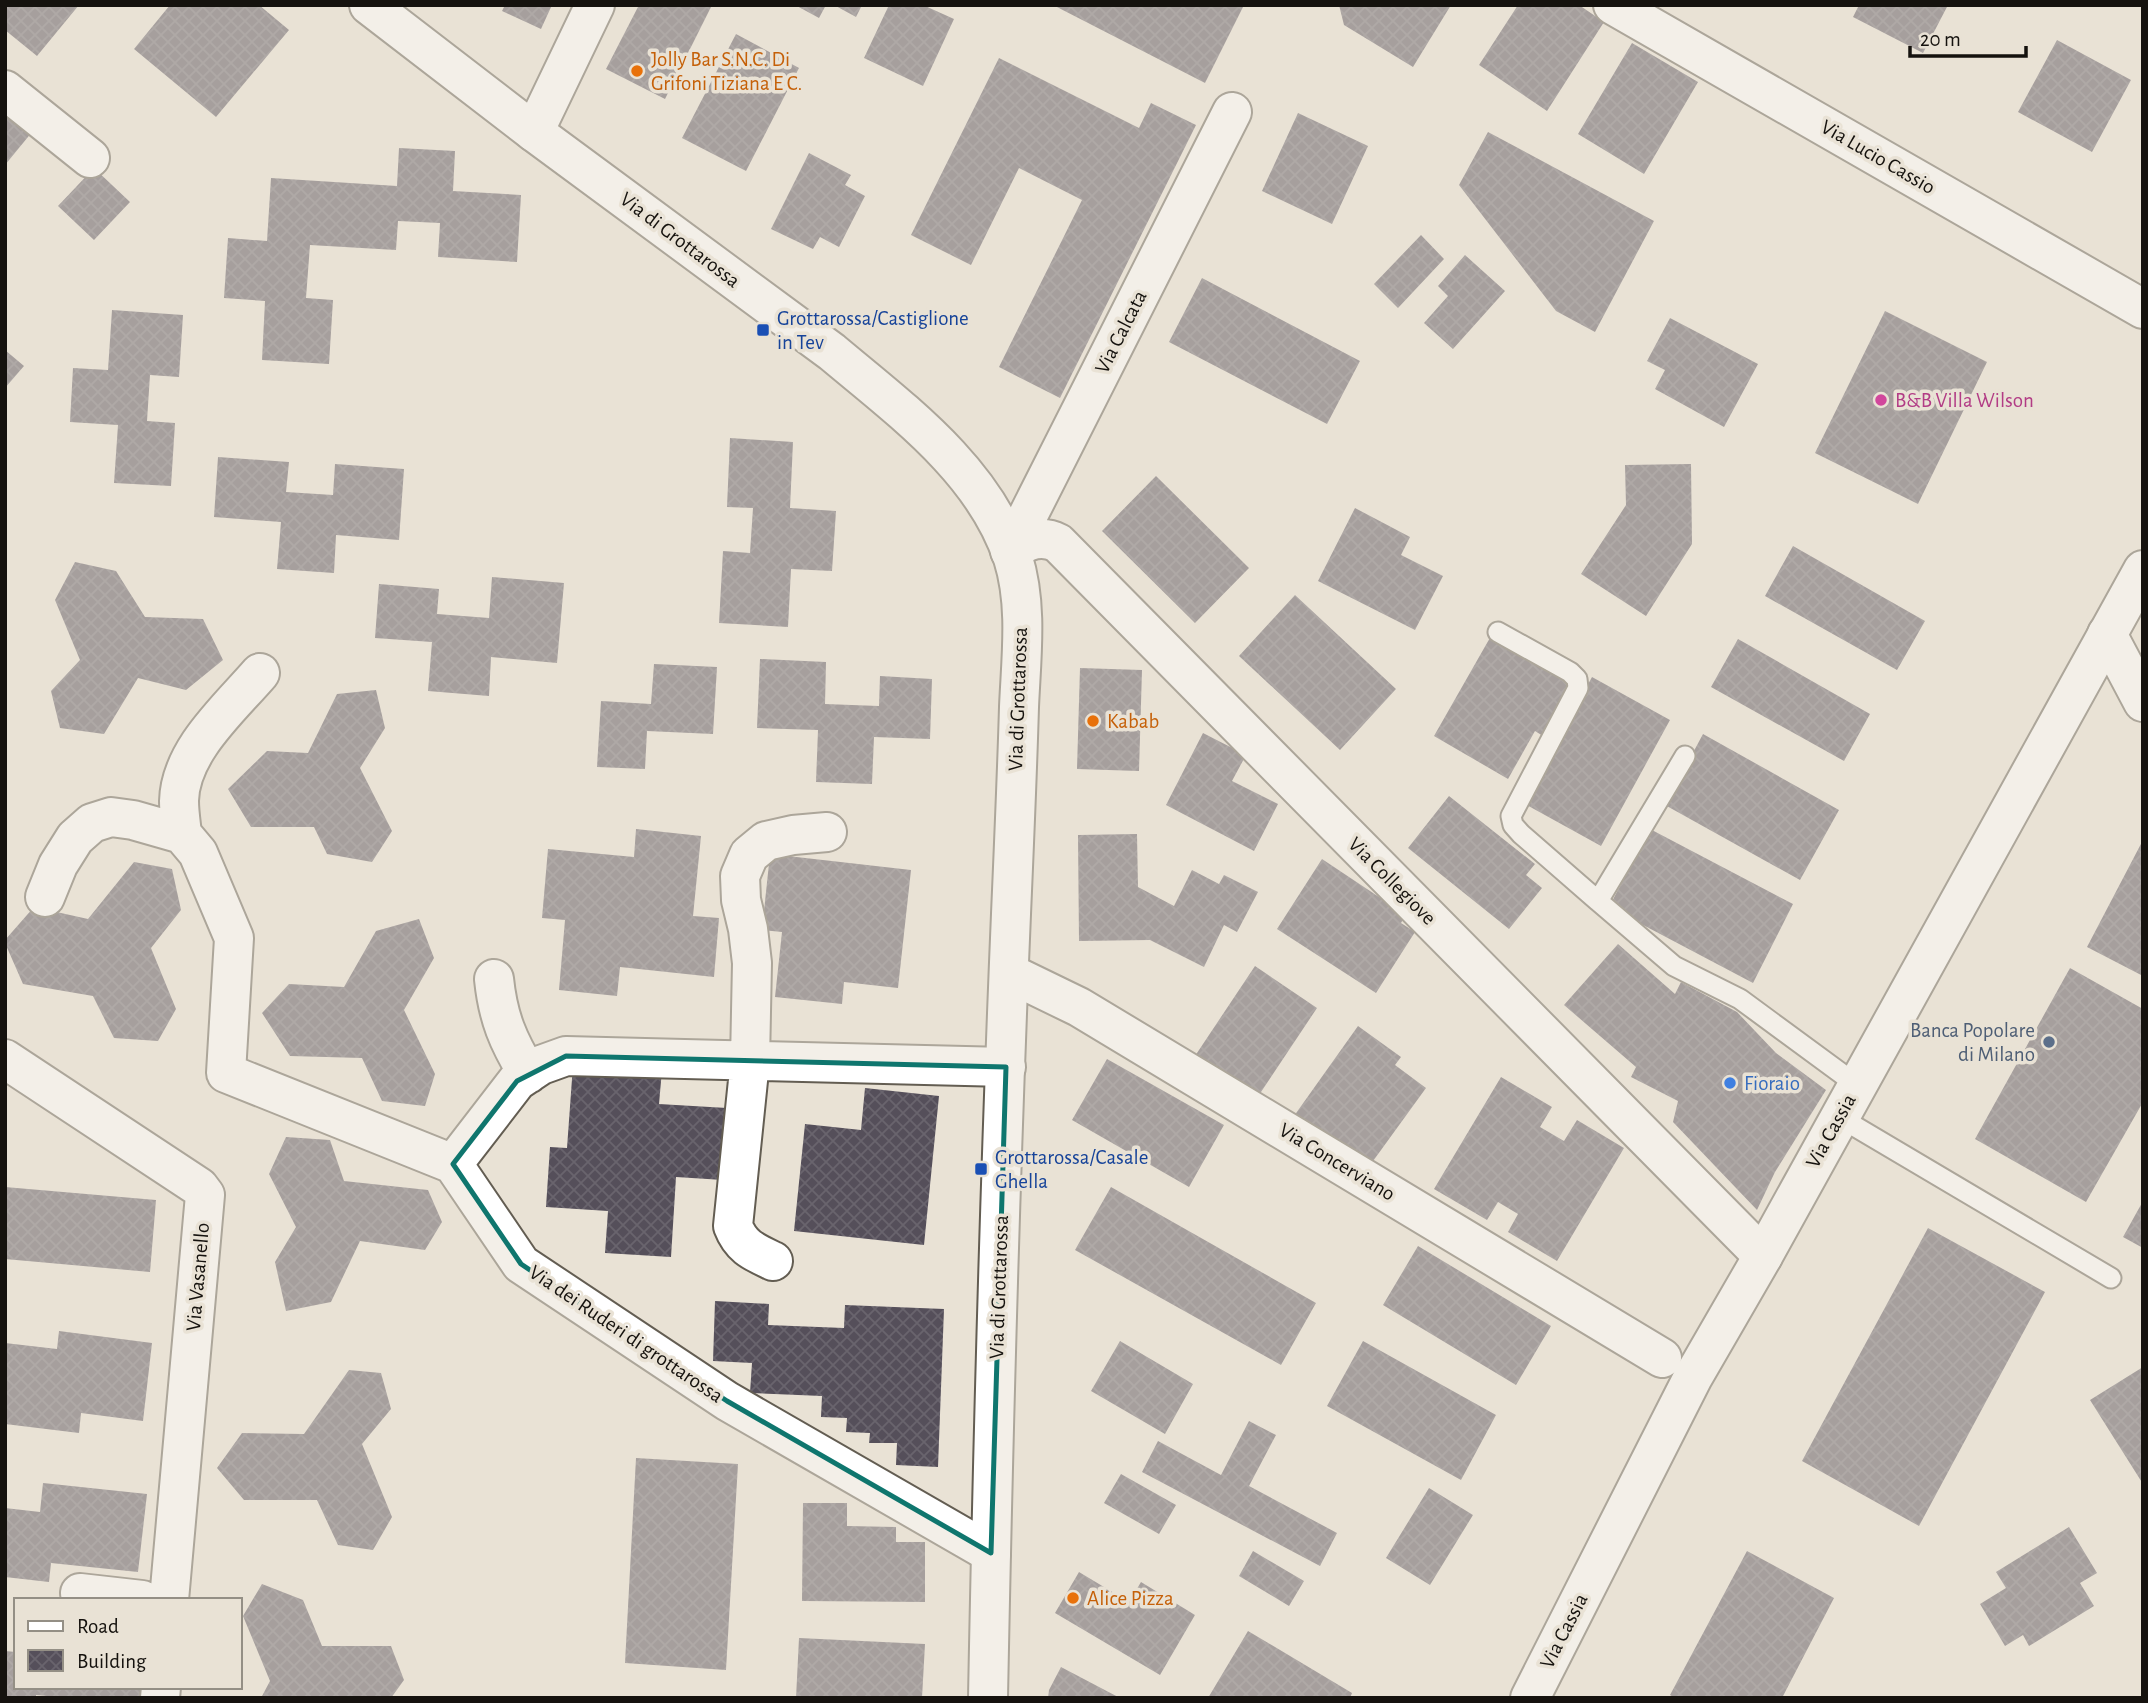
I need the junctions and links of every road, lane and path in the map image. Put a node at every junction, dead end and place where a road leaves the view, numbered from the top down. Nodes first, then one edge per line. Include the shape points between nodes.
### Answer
1 (369, 5) edge
2 (595, 5) edge
3 (1613, 5) edge
4 (5, 90) edge
5 (1232, 112) dead end
6 (534, 132) junction
7 (90, 158) dead end
8 (2143, 309) edge
9 (1010, 551) junction
10 (2143, 570) edge
11 (1498, 632) dead end
12 (2107, 634) junction
13 (260, 673) dead end
14 (2143, 702) edge
15 (1685, 756) dead end
16 (827, 832) dead end
17 (190, 844) junction
18 (46, 897) dead end
19 (1598, 901) junction
20 (1009, 973) junction
21 (494, 979) dead end
22 (5, 1059) edge
23 (750, 1061) junction
24 (1006, 1067) junction
25 (528, 1074) junction
26 (1857, 1084) junction
27 (1839, 1118) junction
28 (453, 1164) junction
29 (1763, 1256) junction
30 (773, 1261) dead end
31 (2111, 1278) dead end
32 (1662, 1357) dead end
33 (991, 1553) junction
34 (80, 1593) dead end
35 (124, 1598) edge
36 (169, 1598) edge
37 (988, 1698) edge
38 (1530, 1698) edge

1 - 6 street, Via di Grottarossa
2 - 6 street
3 - 8 street, Via Lucio Cassio
4 - 7 street
5 - 9 street, Via Calcata
6 - 9 street, Via di Grottarossa via 868,382 971,483 995,517
9 - 20 street, Via di Grottarossa via 1020,586 1021,643
9 - 29 street, Via Collegiove via 1030,540 1058,543
10 - 12 street, Via Cassia
11 - 19 lane via 1577,679 1578,688 1511,816 1521,834
12 - 14 street
12 - 26 street, Via Cassia
13 - 17 street via 195,748 185,770 179,800
15 - 19 lane
16 - 23 street via 766,841 749,855 740,876 752,963
17 - 18 street via 133,820 111,817 92,823 75,838 58,865
17 - 28 street via 234,938 226,1073
19 - 26 lane via 1674,966 1740,999
20 - 24 street, Via di Grottarossa
20 - 32 street, Via Concerviano via 1079,1007
21 - 25 street via 501,1023
22 - 36 street, Via Vasanello via 205,1195
23 - 24 street
23 - 25 street via 566,1056
23 - 30 street via 733,1226 747,1249
24 - 33 street, Via di Grottarossa
25 - 28 street via 517,1081
26 - 27 street, Via Cassia
27 - 29 street, Via Cassia
27 - 31 lane
28 - 33 street, Via dei Ruderi di grottarossa via 521,1264 727,1401
29 - 38 street, Via Cassia via 1693,1377
33 - 37 street, Via di Grottarossa
34 - 35 street

